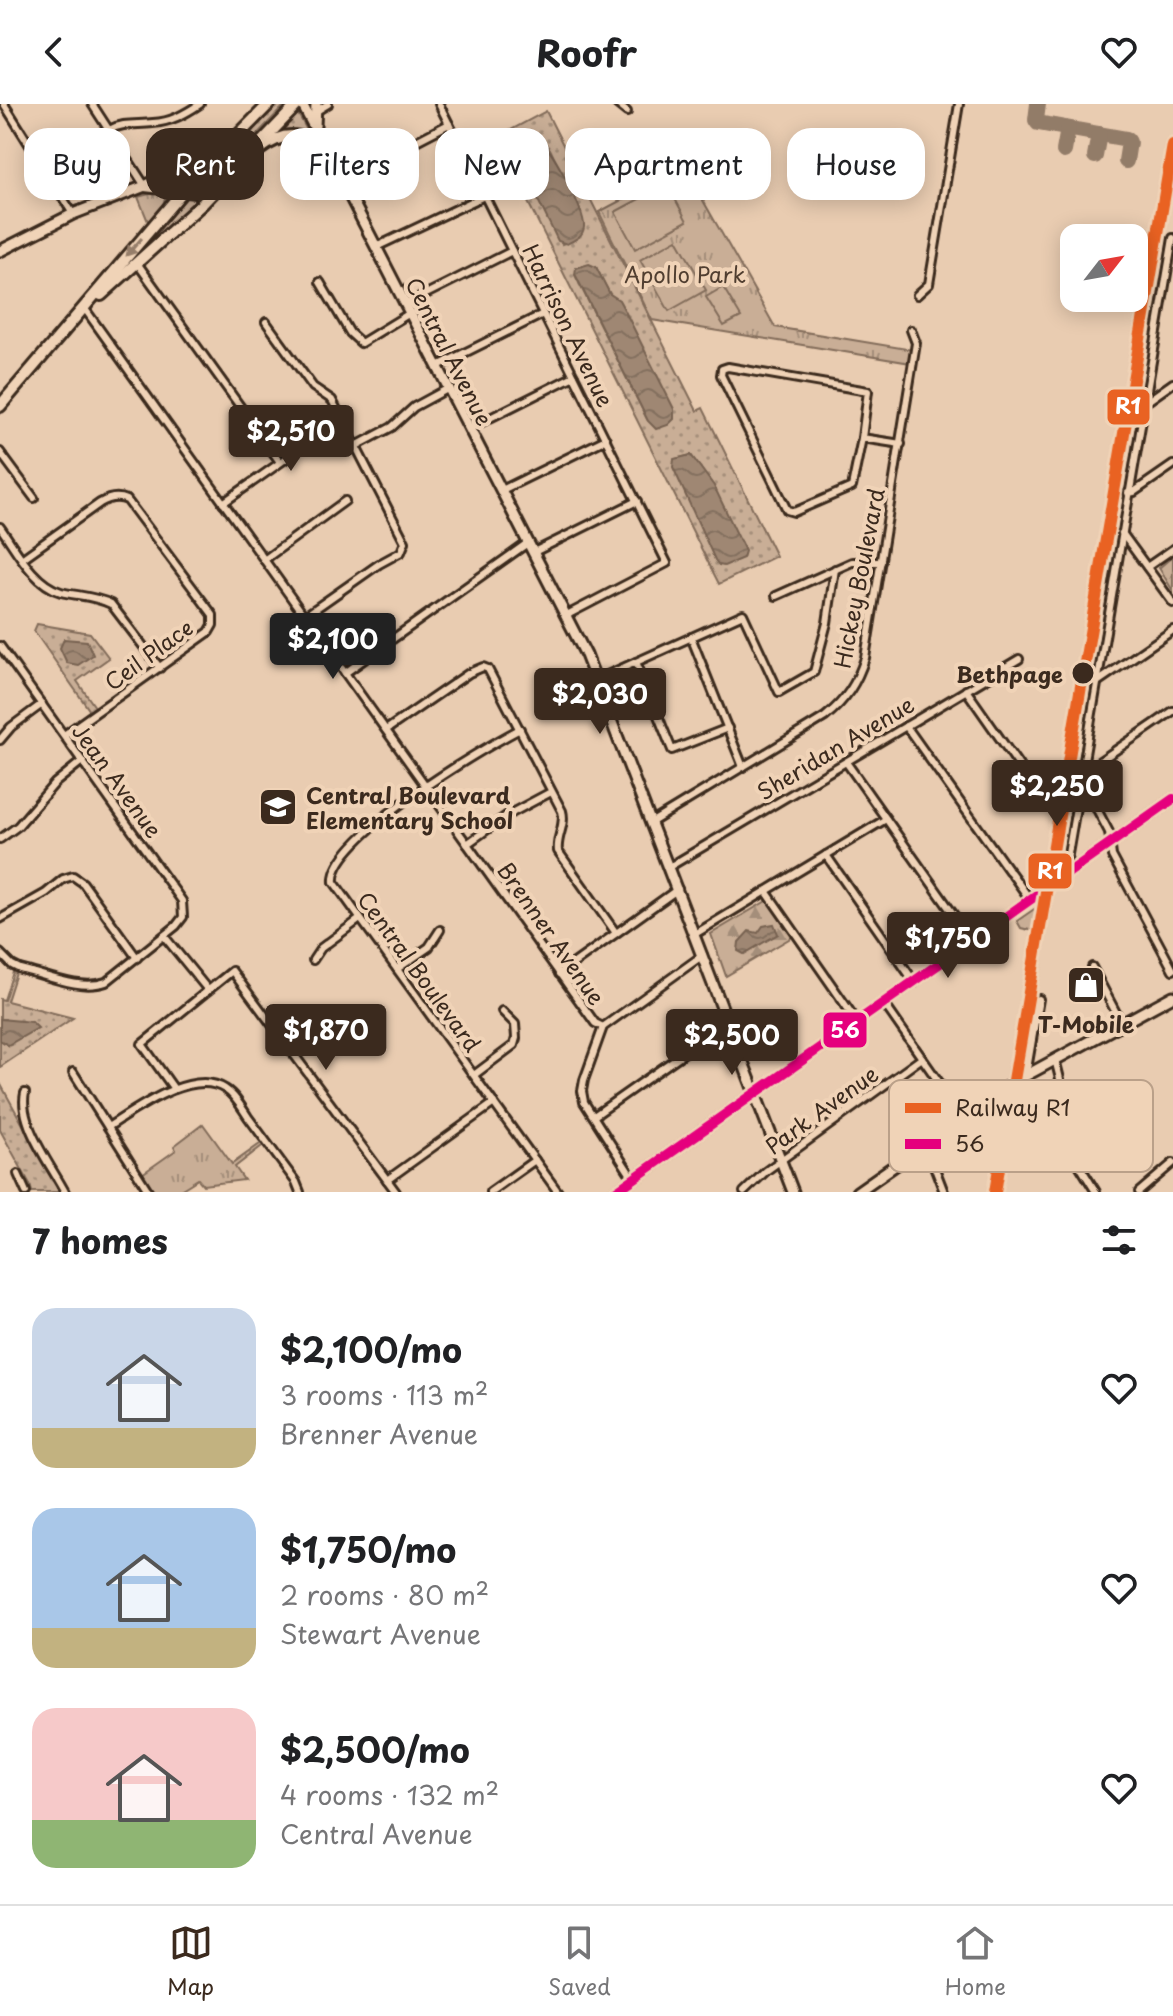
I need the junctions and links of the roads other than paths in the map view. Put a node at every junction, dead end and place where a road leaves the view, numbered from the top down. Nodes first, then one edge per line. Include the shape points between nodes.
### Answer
1 (4, 104) edge
2 (92, 104) edge
3 (200, 104) edge
4 (300, 104) edge
5 (328, 104) edge
6 (439, 104) edge
7 (617, 104) edge
8 (959, 104) edge
9 (267, 105) edge
10 (315, 108) edge
11 (627, 112) dead end
12 (449, 124) junction
13 (108, 128) edge
14 (112, 128) edge
15 (245, 128) edge
16 (314, 128) edge
17 (451, 128) edge
18 (419, 139) edge
19 (264, 140) edge
20 (130, 163) edge
21 (145, 186) joint
22 (166, 200) edge
23 (175, 200) edge
24 (204, 200) edge
25 (351, 200) edge
26 (476, 200) edge
27 (486, 200) edge
28 (73, 214) junction
29 (163, 214) junction
30 (1173, 238) edge
31 (2, 246) edge
32 (376, 247) junction
33 (512, 251) junction
34 (137, 263) junction
35 (320, 282) dead end
36 (917, 295) dead end
37 (1163, 296) junction
38 (1173, 299) edge
39 (408, 308) junction
40 (85, 309) junction
41 (543, 314) junction
42 (266, 322) dead end
43 (911, 330) dead end
44 (438, 366) junction
45 (574, 376) junction
46 (1173, 383) edge
47 (449, 388) junction
48 (1145, 399) junction
49 (0, 406) edge
50 (342, 419) junction
51 (470, 428) junction
52 (862, 438) junction
53 (606, 439) junction
54 (901, 444) junction
55 (356, 446) junction
56 (0, 452) edge
57 (280, 462) junction
58 (1173, 465) edge
59 (502, 490) junction
60 (1128, 493) junction
61 (34, 498) dead end
62 (345, 501) dead end
63 (637, 501) junction
64 (223, 503) junction
65 (0, 527) edge
66 (1122, 533) junction
67 (535, 547) junction
68 (1173, 549) edge
69 (23, 558) junction
70 (264, 560) junction
71 (881, 562) junction
72 (1147, 567) junction
73 (835, 569) junction
74 (776, 596) dead end
75 (1173, 603) edge
76 (567, 615) junction
77 (305, 616) junction
78 (1173, 630) edge
79 (691, 637) junction
80 (0, 647) edge
81 (1019, 659) dead end
82 (636, 662) junction
83 (160, 668) junction
84 (345, 673) junction
85 (596, 680) junction
86 (1096, 683) junction
87 (966, 690) junction
88 (42, 704) junction
89 (1173, 711) edge
90 (906, 726) junction
91 (728, 728) junction
92 (520, 729) junction
93 (386, 730) junction
94 (64, 735) junction
95 (0, 740) edge
96 (82, 761) junction
97 (846, 762) junction
98 (743, 767) junction
99 (1080, 778) junction
100 (426, 787) junction
101 (551, 792) junction
102 (1041, 797) dead end
103 (1173, 799) edge
104 (886, 819) junction
105 (652, 822) junction
106 (0, 839) edge
107 (1113, 843) junction
108 (467, 844) junction
109 (826, 855) junction
110 (669, 867) junction
111 (1068, 875) junction
112 (678, 889) junction
113 (766, 891) junction
114 (1031, 901) junction
115 (0, 919) edge
116 (360, 919) junction
117 (440, 930) dead end
118 (616, 933) junction
119 (695, 934) junction
120 (164, 936) junction
121 (973, 942) junction
122 (0, 953) edge
123 (703, 955) junction
124 (137, 958) junction
125 (313, 960) dead end
126 (1092, 967) dead end
127 (397, 969) junction
128 (1173, 970) edge
129 (559, 974) junction
130 (915, 983) junction
131 (208, 990) junction
132 (1173, 996) edge
133 (1039, 999) dead end
134 (885, 1005) junction
135 (502, 1011) dead end
136 (728, 1022) junction
137 (858, 1023) junction
138 (1122, 1024) junction
139 (603, 1027) junction
140 (922, 1058) junction
141 (1055, 1059) junction
142 (73, 1072) dead end
143 (474, 1075) junction
144 (1026, 1075) junction
145 (892, 1080) edge
146 (937, 1080) edge
147 (1019, 1080) edge
148 (1060, 1080) edge
149 (889, 1082) edge
150 (174, 1089) junction
151 (25, 1093) dead end
152 (757, 1094) junction
153 (494, 1103) junction
154 (594, 1116) junction
155 (108, 1127) junction
156 (535, 1160) junction
157 (781, 1160) junction
158 (1173, 1163) edge
159 (889, 1170) edge
160 (936, 1172) edge
161 (1083, 1172) edge
162 (18, 1174) dead end
163 (387, 1180) junction
164 (634, 1180) junction
165 (26, 1192) edge
166 (65, 1192) edge
167 (149, 1192) edge
168 (300, 1192) edge
169 (396, 1192) edge
170 (490, 1192) edge
171 (558, 1192) edge
172 (615, 1192) edge
173 (744, 1192) edge
174 (793, 1192) edge
175 (857, 1192) edge
176 (944, 1192) edge
177 (1096, 1192) edge
178 (1139, 1192) edge

1 - 28 street
2 - 13 street
3 - 14 street via 174,119
4 - 16 main road, Central Avenue
4 - 19 main road
5 - 10 street
6 - 12 street, Harrison Avenue
7 - 11 street
8 - 36 street via 929,284
9 - 15 main road
12 - 17 street, Harrison Avenue
12 - 18 street
20 - 21 street
21 - 28 main road
22 - 29 main road
23 - 29 main road
24 - 34 main road
25 - 32 main road, Central Avenue
26 - 32 street
27 - 33 street, Harrison Avenue
28 - 31 main road
29 -> 40 main road
30 - 37 street
32 - 39 main road, Central Avenue
33 - 39 street
33 - 41 street, Harrison Avenue
34 - 40 main road
34 - 57 street
35 - 39 street via 361,343
37 - 38 street
37 - 48 street
39 - 44 main road, Central Avenue
40 - 49 main road
40 - 64 street, Brenner Avenue
41 - 44 street
41 - 45 street, Harrison Avenue
42 - 50 street
43 - 54 street, Hickey Boulevard via 916,343
44 - 47 main road, Central Avenue
45 - 51 street
45 - 53 street, Harrison Avenue
46 - 48 street
47 - 51 main road, Central Avenue
47 - 55 street
48 - 60 street
50 - 55 street
50 - 57 street
51 - 59 main road, Central Avenue
52 - 52 street via 868,391 722,369 787,510 794,512 852,487
52 - 54 street
53 - 59 street
53 - 63 street, Harrison Avenue
54 - 71 street, Hickey Boulevard
55 - 77 street via 404,548
56 - 61 street
57 - 64 street
58 - 60 street
59 - 67 main road, Central Avenue
60 - 66 street
62 - 70 street
63 - 67 street
63 - 76 street, Harrison Avenue via 667,563
64 - 70 street, Brenner Avenue
65 - 69 street
66 - 72 street
66 - 86 street
67 - 76 main road, Central Avenue
67 - 84 street
68 - 72 street
69 - 83 street via 51,588 111,604
69 - 83 street, Ceil Place via 107,499 127,500 213,615 209,632
70 - 77 street, Brenner Avenue
71 - 73 street via 862,560
71 - 98 street, Hickey Boulevard via 865,658 851,691 825,717
72 - 75 street
73 - 74 street
73 - 79 street via 814,672 779,692 743,614
76 - 85 main road, Central Avenue
77 - 84 street, Brenner Avenue
78 - 86 street
79 - 82 street
79 - 91 street
80 - 88 street, Jean Avenue
81 - 87 street, Sheridan Avenue
82 - 85 street
82 - 91 street via 672,750
83 - 94 street, Ceil Place
84 - 93 street, Brenner Avenue
85 - 105 main road
86 - 99 street
87 - 90 street, Sheridan Avenue
87 - 102 street
88 - 94 street, Jean Avenue
88 - 95 street
89 - 99 street
90 - 97 street, Sheridan Avenue
90 - 114 street
91 - 98 street
92 - 93 street via 486,668 469,673
92 - 100 street, Central Boulevard
92 - 101 street
93 - 100 street, Brenner Avenue
94 - 96 street, Jean Avenue
96 - 106 street
96 - 120 street, Jean Avenue via 182,901 181,921
97 - 104 street
97 - 110 street, Sheridan Avenue
98 - 105 street, Hickey Boulevard
99 - 107 street
99 - 111 street
100 - 108 street, Brenner Avenue
100 - 116 street, Central Boulevard via 369,829 337,863 334,882
101 - 108 street
101 - 118 street via 563,816 558,851
103 - 107 main road
104 - 109 street
104 - 121 street
105 - 110 main road
107 - 111 main road
107 - 128 street via 1112,856
108 - 129 street, Brenner Avenue
109 - 113 street
109 - 130 street
110 - 112 main road
111 - 114 main road
112 - 118 street
112 - 119 main road
113 - 119 street
113 - 137 street
114 - 121 main road
115 - 124 street via 73,876
116 - 125 street
116 - 127 street, Central Boulevard
117 - 127 street via 429,947
118 - 129 street
119 - 123 main road
120 - 124 street
120 - 131 street
121 - 130 main road
122 - 124 street via 20,969 93,985 106,982
123 - 136 main road
123 - 139 street
126 - 138 street
127 - 143 street, Central Boulevard
129 - 139 street, Brenner Avenue
130 - 134 main road
131 - 150 street via 142,1044
131 - 163 street via 232,971
132 - 138 main road
133 - 144 street
134 - 137 main road
134 - 140 street
135 - 143 street via 515,1024 514,1045
136 - 152 main road
136 - 154 street
137 - 152 main road
138 - 141 main road
139 - 154 street via 582,1091
140 - 145 street, Park Avenue
140 - 146 street
141 - 144 main road
141 - 148 street
142 - 155 street
143 - 153 street, Central Boulevard
144 - 147 main road
149 - 157 street, Park Avenue
150 - 155 street
150 - 168 street via 207,1083 225,1089
151 - 166 street via 26,1120
152 - 157 main road
152 - 164 main road
153 - 156 street, Central Boulevard
153 - 163 street
154 - 164 street
155 - 167 street
156 - 170 street
156 - 171 street, Central Boulevard
157 - 173 street, Park Avenue
157 - 174 main road
158 - 178 street
159 - 175 main road
160 - 176 street
161 - 177 street
162 - 165 street
163 - 169 street
164 - 172 main road

